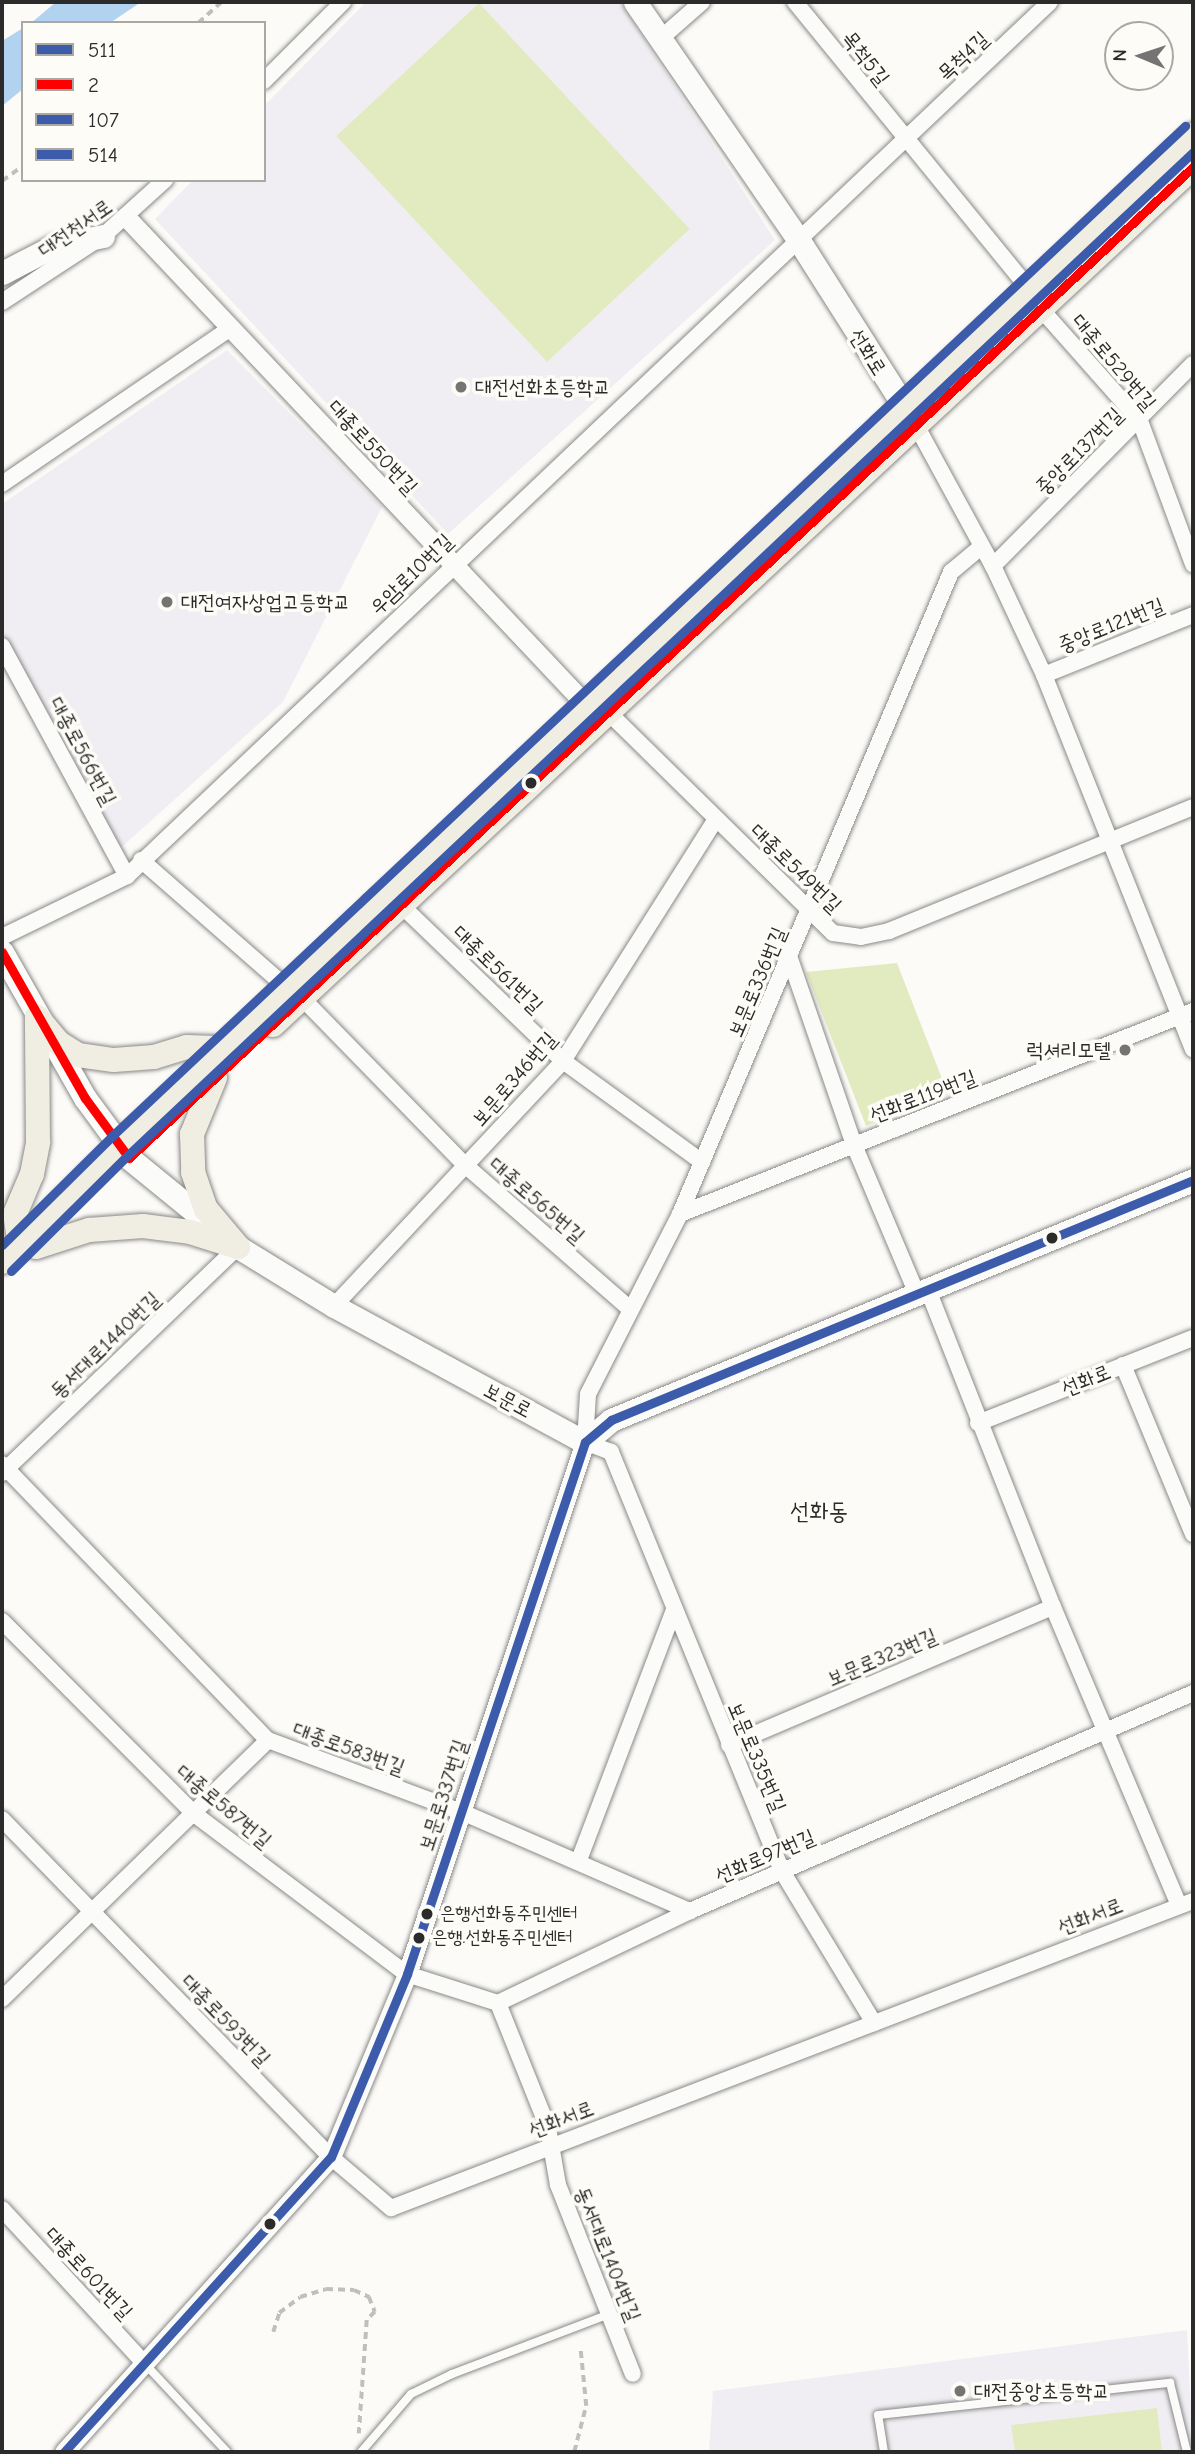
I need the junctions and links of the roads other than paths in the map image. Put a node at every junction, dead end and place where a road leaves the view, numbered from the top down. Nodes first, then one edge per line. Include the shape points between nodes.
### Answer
1 (343, 2) edge
2 (635, 2) edge
3 (702, 2) edge
4 (795, 2) edge
5 (1050, 2) edge
6 (660, 39) junction
7 (266, 79) edge
8 (1193, 135) edge
9 (904, 140) junction
10 (1193, 167) edge
11 (163, 182) edge
12 (127, 218) junction
13 (103, 236) junction
14 (797, 239) junction
15 (2, 274) edge
16 (1035, 299) junction
17 (2, 302) edge
18 (231, 328) junction
19 (1193, 364) edge
20 (909, 416) junction
21 (1140, 421) junction
22 (2, 484) edge
23 (982, 546) junction
24 (452, 564) junction
25 (1193, 564) edge
26 (993, 566) junction
27 (1193, 615) edge
28 (2, 646) edge
29 (7, 666) edge
30 (1044, 674) junction
31 (597, 709) junction
32 (1193, 807) edge
33 (716, 819) junction
34 (1113, 839) junction
35 (141, 860) junction
36 (127, 876) junction
37 (401, 905) junction
38 (810, 912) junction
39 (2, 937) edge
40 (2, 952) edge
41 (790, 959) junction
42 (295, 993) junction
43 (1187, 1014) edge
44 (37, 1017) junction
45 (223, 1048) junction
46 (1193, 1049) edge
47 (563, 1061) junction
48 (215, 1078) junction
49 (854, 1145) junction
50 (125, 1152) junction
51 (702, 1162) junction
52 (465, 1165) junction
53 (1193, 1180) edge
54 (680, 1213) junction
55 (28, 1246) junction
56 (238, 1247) junction
57 (2, 1262) edge
58 (2, 1279) edge
59 (922, 1292) junction
60 (334, 1306) junction
61 (631, 1310) junction
62 (1193, 1338) edge
63 (1124, 1365) junction
64 (978, 1423) junction
65 (585, 1442) junction
66 (3, 1469) edge
67 (1193, 1534) edge
68 (1052, 1607) junction
69 (674, 1610) junction
70 (2, 1621) edge
71 (1193, 1693) edge
72 (1105, 1731) junction
73 (268, 1740) junction
74 (729, 1745) junction
75 (462, 1812) junction
76 (193, 1813) junction
77 (2, 1819) edge
78 (579, 1860) junction
79 (782, 1871) junction
80 (1186, 1903) edge
81 (690, 1911) junction
82 (91, 1912) junction
83 (407, 1974) junction
84 (2, 1999) edge
85 (498, 2003) junction
86 (873, 2023) junction
87 (551, 2147) junction
88 (331, 2157) junction
89 (2, 2209) edge
90 (609, 2314) junction
91 (146, 2365) junction
92 (633, 2374) dead end
93 (64, 2452) edge
94 (227, 2452) edge
95 (361, 2452) edge
96 (884, 2452) edge
97 (1187, 2452) edge

1 - 7 street
2 - 6 main road, 선화로
3 - 6 street
4 - 9 street, 목척5길
5 - 9 street, 목척4길
6 - 14 main road, 선화로
8 - 16 main road
9 - 14 street, 목척4길
9 - 16 street
10 - 16 main road
11 - 12 street, 대전천서로
12 - 13 street, 대전천서로
12 - 18 street, 대종로550번길
13 - 15 main road via 54,246
13 - 17 street, 대전천서로
14 - 20 main road, 선화로
14 - 24 street, 우암로10번길
16 - 20 main road
16 - 21 street, 대종로529번길
18 - 22 street
18 - 24 street, 대종로550번길
19 - 21 street, 중앙로137번길
20 - 23 street, 선화로
20 - 31 main road
21 - 25 street, 대종로529번길
21 - 26 street, 중앙로137번길
23 - 26 street, 선화로
23 - 38 street, 보문로336번길 via 951,572
24 - 31 street, 대종로550번길
24 - 35 street, 우암로10번길
26 - 30 street, 선화로
27 - 30 street, 중앙로121번길
28 - 29 street, 대종로566번길
29 - 36 street, 대종로566번길
30 - 34 street, 선화로
31 - 33 street, 대종로549번길
31 - 37 main road
31 - 42 main road
32 - 34 street
33 - 38 street, 대종로549번길
33 - 47 street, 보문로346번길
34 - 38 street, 대종로549번길 via 889,931 861,937 833,933
34 - 43 street, 선화로
35 - 36 street, 우암로10번길
35 - 42 street
36 - 39 street, 우암로10번길
37 - 42 main road
37 - 47 street, 대종로561번길
38 - 41 street, 보문로336번길
40 - 44 main road, 보문로
41 - 49 street
41 - 51 street, 보문로336번길
42 - 45 main road
42 - 48 main road
42 - 52 street, 대종로565번길
43 - 46 street, 선화로
43 - 49 street, 선화로119번길
44 - 45 main road via 59,1043 78,1055 114,1060 154,1057 187,1047
44 - 50 main road, 보문로 via 85,1098
44 - 55 main road via 38,1142 32,1174 15,1213
45 - 50 main road
47 - 51 street, 대종로561번길
47 - 52 street, 보문로346번길
48 - 50 main road
48 - 56 main road via 192,1134 193,1172 206,1209
49 - 54 street, 선화로119번길
49 - 59 street
50 - 55 main road
50 - 56 main road, 보문로
51 - 54 street, 보문로336번길
52 - 60 street, 보문로346번길
52 - 61 street, 대종로565번길
53 - 59 main road
54 - 61 street, 보문로336번길
55 - 56 main road via 89,1230 143,1226 190,1232
55 - 57 main road
55 - 58 main road
56 - 60 main road, 보문로
56 - 66 street, 동서대로1440번길
59 - 64 street
59 - 65 main road via 611,1420
60 - 65 main road, 보문로
61 - 65 street, 보문로336번길 via 588,1394
62 - 63 street, 선화로
63 - 64 street, 선화로
63 - 67 street
64 - 68 street
65 - 69 street, 보문로335번길 via 611,1452
65 - 75 street, 보문로337번길
66 - 73 street, 대종로583번길
68 - 72 street
68 - 74 street, 보문로323번길
69 - 74 street, 보문로335번길
69 - 78 street
70 - 76 street, 대종로587번길
71 - 72 street, 선화로97번길
72 - 79 street, 선화로97번길
72 - 80 street
73 - 75 street, 대종로583번길
73 - 76 street
74 - 79 street, 보문로335번길
75 - 78 street, 대종로583번길
75 - 83 street, 보문로337번길
76 - 82 street
76 - 83 street, 대종로587번길
77 - 82 street, 대종로593번길
78 - 81 street, 대종로583번길
79 - 81 street, 선화로97번길
79 - 86 street, 보문로335번길
80 - 86 street, 선화서로
81 - 85 street, 선화로97번길
82 - 84 street
82 - 88 street, 대종로593번길
83 - 85 street, 대종로587번길
83 - 88 street, 보문로337번길
85 - 87 street via 548,2128
86 - 87 street, 선화서로
87 - 88 street, 선화서로 via 391,2208
87 - 90 street, 동서대로1404번길 via 558,2185
88 - 91 street
89 - 91 street, 대종로601번길
90 - 92 street, 동서대로1404번길
90 - 95 lane via 411,2394
91 - 93 street
91 - 94 lane
96 - 97 lane via 878,2415 1170,2383

